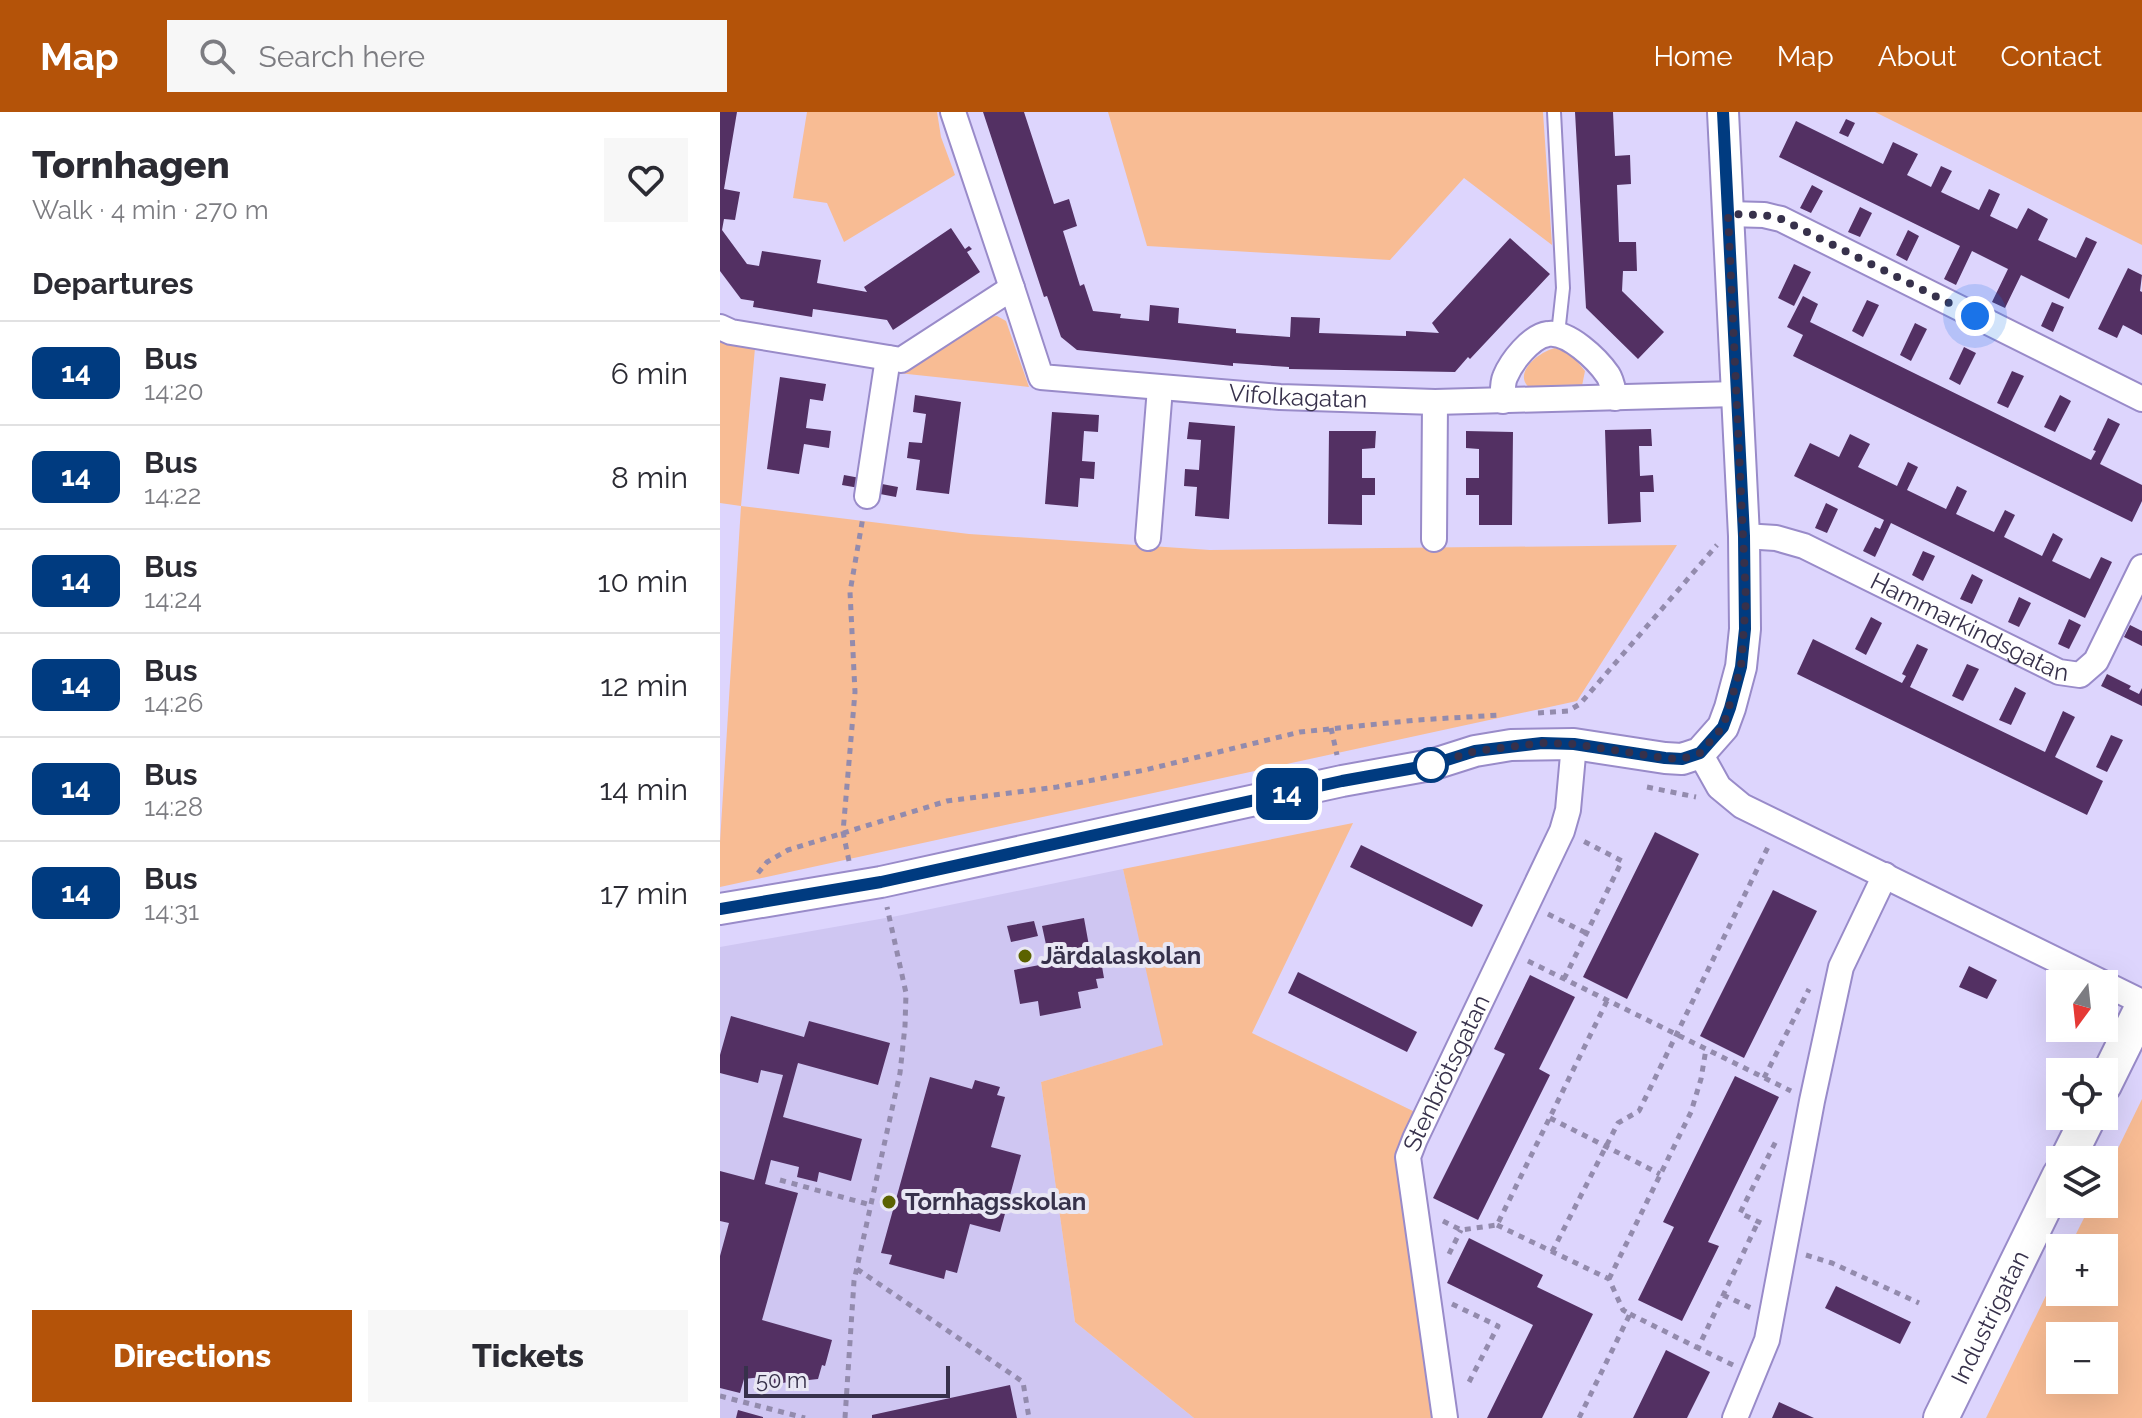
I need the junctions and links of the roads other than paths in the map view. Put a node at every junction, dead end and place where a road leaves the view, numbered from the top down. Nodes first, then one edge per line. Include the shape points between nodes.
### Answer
1 (953, 112) edge
2 (1554, 112) edge
3 (1723, 112) edge
4 (1728, 214) junction
5 (1012, 288) junction
6 (720, 327) edge
7 (1558, 334) junction
8 (888, 358) junction
9 (1160, 388) junction
10 (1736, 394) junction
11 (1615, 398) junction
12 (2142, 399) edge
13 (1503, 401) junction
14 (1435, 402) junction
15 (867, 496) road end
16 (1148, 538) dead end
17 (1434, 539) dead end
18 (1733, 544) junction
19 (2142, 567) edge
20 (1577, 729) junction
21 (1700, 753) junction
22 (1885, 875) junction
23 (720, 909) edge
24 (2142, 1005) edge
25 (2117, 1058) edge
26 (2046, 1204) edge
27 (1445, 1418) edge
28 (1735, 1418) edge
29 (1941, 1418) edge

1 - 5 street
2 - 7 lane via 1563,288
3 - 4 street
4 - 10 street
4 - 12 street via 1781,219
5 - 8 street via 901,360
5 - 9 street, Vifolkagatan via 1041,377
6 - 8 street
7 - 11 street via 1578,344 1607,373
7 - 13 street via 1540,337 1519,357 1504,380
8 - 15 street
9 - 14 street, Vifolkagatan
9 - 16 street
10 - 11 street, Vifolkagatan
10 - 18 street
11 - 13 street, Vifolkagatan
13 - 14 street, Vifolkagatan
14 - 17 street
18 - 19 street, Hammarkindsgatan via 1776,538 1804,546 2070,675 2080,675 2096,661
18 - 21 street via 1746,600 1741,667 1723,727
20 - 21 street via 1665,758
20 - 23 street via 1542,743 1475,751 1342,781 880,899
20 - 27 street, Stenbrötsgatan via 1562,831 1410,1149 1408,1166
21 - 22 street via 1719,787 1742,806
22 - 24 street
22 - 28 street via 1846,953 1837,984 1767,1340
24 - 25 main road
26 - 29 main road, Industrigatan

